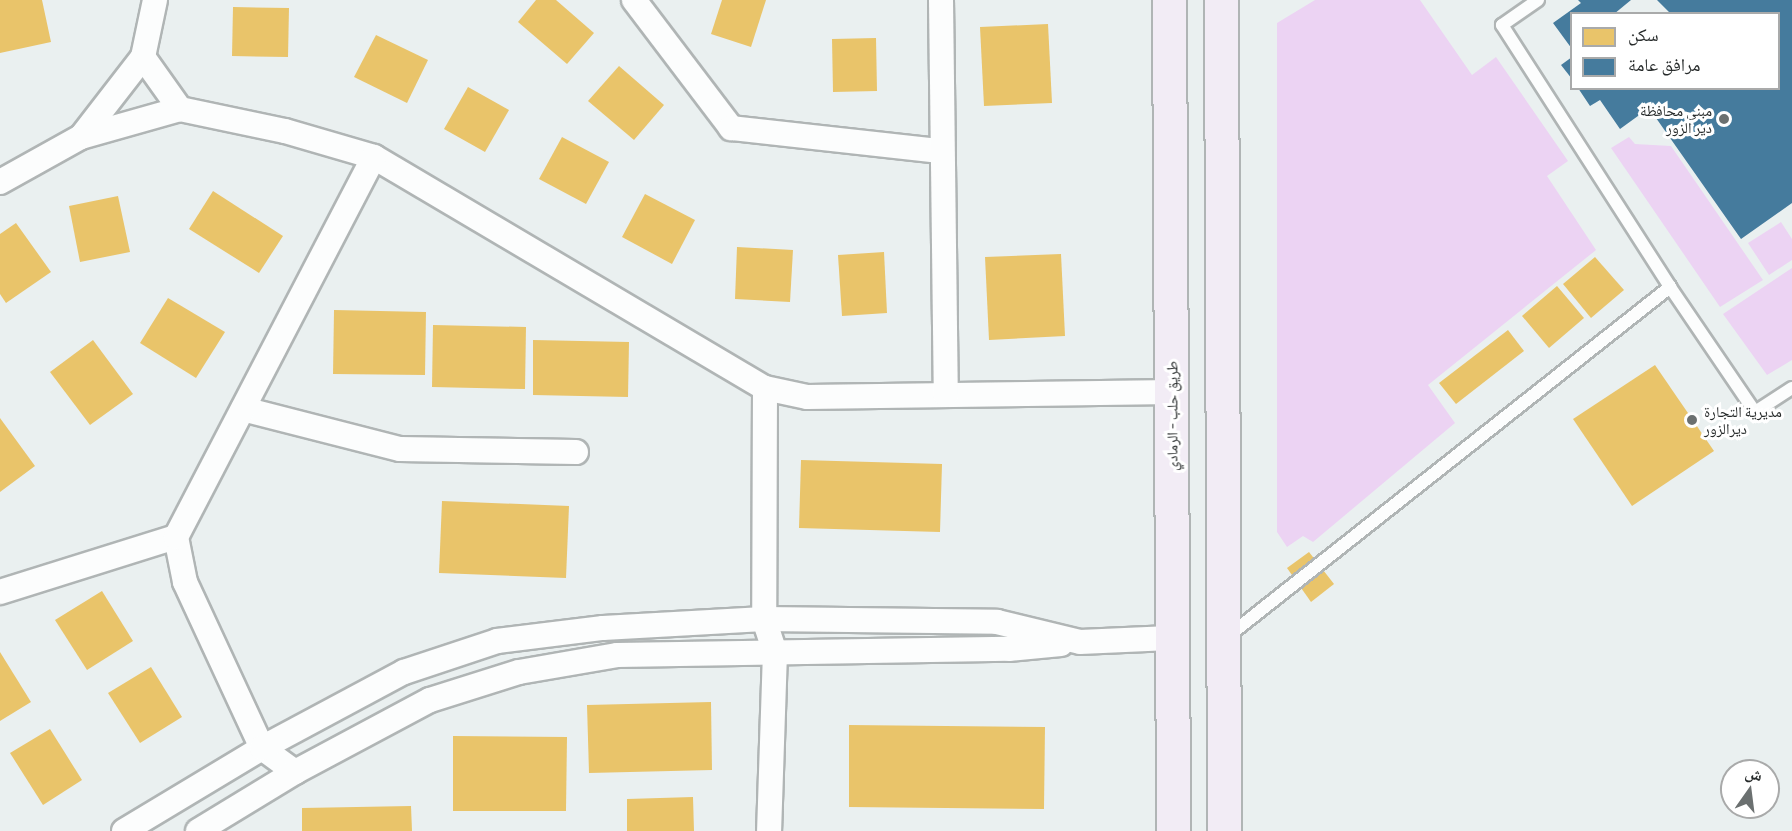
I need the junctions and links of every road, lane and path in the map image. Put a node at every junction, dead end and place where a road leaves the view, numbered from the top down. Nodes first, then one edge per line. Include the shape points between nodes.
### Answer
1 (155, 0) edge
2 (634, 0) edge
3 (941, 0) edge
4 (1169, 0) edge
5 (1221, 0) edge
6 (1538, 0) edge
7 (143, 57) junction
8 (180, 110) junction
9 (81, 137) junction
10 (940, 151) junction
11 (374, 157) junction
12 (0, 182) edge
13 (1670, 287) junction
14 (765, 388) junction
15 (1792, 388) edge
16 (1173, 392) junction
17 (946, 395) junction
18 (243, 409) junction
19 (576, 452) dead end
20 (176, 537) junction
21 (0, 592) edge
22 (764, 619) junction
23 (1170, 638) junction
24 (1224, 640) junction
25 (1080, 642) junction
26 (775, 652) junction
27 (262, 748) junction
28 (295, 772) junction
29 (124, 831) edge
30 (198, 831) edge
31 (769, 831) edge
32 (1173, 831) edge
33 (1224, 831) edge

1 - 7 street
2 - 10 street via 731,128
3 - 10 street
4 - 16 highway, طريق حلب - الرمادي
5 - 24 highway
6 - 13 lane via 1502,25
7 - 8 street
7 - 9 street
8 - 9 street
8 - 11 street via 285,131
9 - 12 street
10 - 17 street
11 - 14 street
11 - 18 street
13 - 15 lane via 1755,412
13 - 24 lane
14 - 17 street via 807,397
14 - 22 street
16 - 17 street
16 - 23 highway, طريق حلب - الرمادي
18 - 19 street via 400,449
18 - 20 street
20 - 21 street
20 - 27 street via 185,582
22 - 25 street via 997,622
22 - 26 street
22 - 27 street via 603,628 497,641 404,672
23 - 25 street
23 - 32 highway, طريق حلب - الرمادي
24 - 33 highway
25 - 26 street via 1009,649
26 - 28 street via 617,655 519,672 430,700
26 - 31 street
27 - 28 street
27 - 29 street
28 - 30 street

